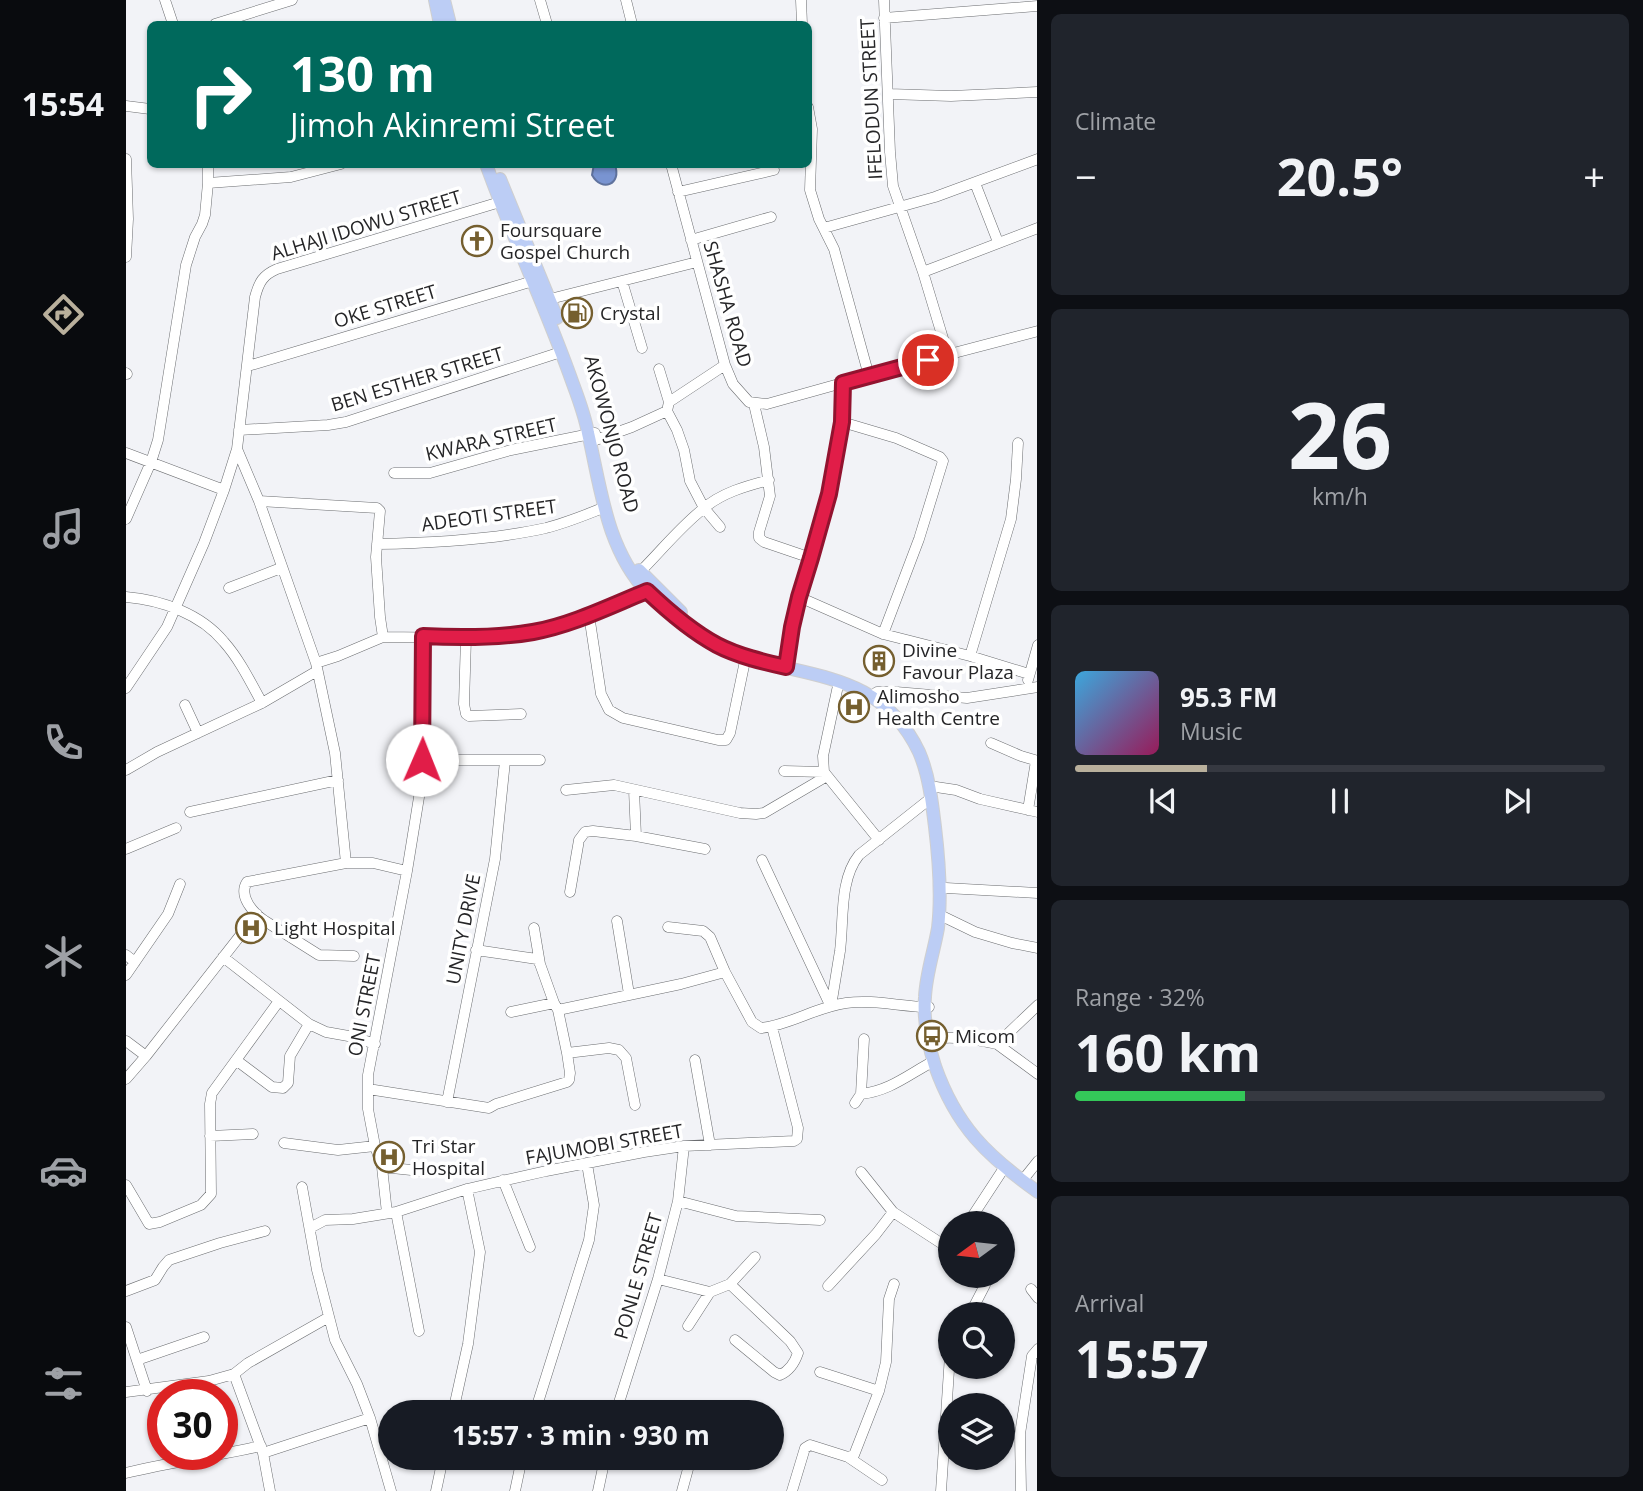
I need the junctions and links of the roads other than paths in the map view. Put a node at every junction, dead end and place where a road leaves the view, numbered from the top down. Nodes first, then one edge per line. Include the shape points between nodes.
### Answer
1 (165, 0) edge
2 (292, 0) edge
3 (435, 0) edge
4 (444, 0) edge
5 (540, 0) edge
6 (626, 0) edge
7 (801, 0) edge
8 (884, 0) edge
9 (1037, 6) edge
10 (884, 18) junction
11 (172, 21) edge
12 (225, 21) edge
13 (439, 21) edge
14 (449, 21) edge
15 (546, 21) edge
16 (631, 21) edge
17 (803, 21) edge
18 (1037, 92) edge
19 (889, 94) junction
20 (126, 106) edge
21 (147, 109) edge
22 (126, 159) edge
23 (1037, 159) edge
24 (208, 168) edge
25 (325, 168) edge
26 (487, 168) edge
27 (495, 168) edge
28 (672, 168) edge
29 (810, 168) edge
30 (774, 170) dead end
31 (127, 171) edge
32 (208, 183) junction
33 (975, 183) junction
34 (678, 192) junction
35 (499, 202) junction
36 (900, 208) junction
37 (771, 218) dead end
38 (824, 228) junction
39 (1037, 228) edge
40 (691, 240) junction
41 (998, 243) junction
42 (126, 257) edge
43 (697, 262) junction
44 (923, 272) junction
45 (533, 273) junction
46 (622, 281) junction
47 (550, 299) junction
48 (1037, 331) edge
49 (642, 348) dead end
50 (561, 352) junction
51 (948, 355) junction
52 (725, 365) junction
53 (248, 366) junction
54 (659, 369) dead end
55 (869, 376) junction
56 (843, 383) junction
57 (754, 404) junction
58 (668, 407) junction
59 (842, 422) junction
60 (239, 430) junction
61 (592, 437) junction
62 (1018, 443) dead end
63 (237, 449) junction
64 (126, 453) edge
65 (151, 463) junction
66 (394, 473) dead end
67 (769, 480) junction
68 (224, 490) junction
69 (259, 501) junction
70 (603, 508) junction
71 (704, 508) junction
72 (126, 519) edge
73 (720, 527) dead end
74 (377, 544) junction
75 (811, 558) junction
76 (281, 568) junction
77 (640, 572) junction
78 (229, 588) dead end
79 (647, 591) junction
80 (126, 597) edge
81 (799, 597) junction
82 (176, 608) junction
83 (589, 615) junction
84 (883, 634) junction
85 (423, 636) junction
86 (383, 637) junction
87 (466, 638) junction
88 (1037, 648) edge
89 (746, 656) junction
90 (970, 656) junction
91 (787, 663) junction
92 (316, 667) junction
93 (1029, 674) junction
94 (839, 681) junction
95 (1032, 687) edge
96 (126, 688) edge
97 (875, 694) junction
98 (262, 703) junction
99 (185, 705) dead end
100 (521, 714) dead end
101 (198, 733) junction
102 (992, 743) dead end
103 (422, 760) junction
104 (540, 760) dead end
105 (505, 761) junction
106 (1037, 761) edge
107 (126, 770) edge
108 (784, 771) dead end
109 (825, 774) junction
110 (338, 780) junction
111 (566, 790) dead end
112 (634, 790) junction
113 (933, 793) junction
114 (1033, 811) edge
115 (190, 812) dead end
116 (176, 828) dead end
117 (636, 836) junction
118 (879, 840) junction
119 (126, 849) edge
120 (705, 849) dead end
121 (762, 860) dead end
122 (346, 863) junction
123 (407, 871) junction
124 (180, 884) dead end
125 (946, 888) junction
126 (570, 892) dead end
127 (1037, 894) edge
128 (257, 914) junction
129 (944, 917) junction
130 (617, 921) dead end
131 (668, 927) dead end
132 (534, 928) dead end
133 (1037, 948) edge
134 (476, 950) junction
135 (126, 955) edge
136 (354, 956) dead end
137 (223, 957) junction
138 (135, 962) junction
139 (540, 964) junction
140 (725, 972) junction
141 (126, 975) edge
142 (629, 994) junction
143 (279, 1001) junction
144 (831, 1006) junction
145 (1037, 1006) edge
146 (556, 1007) junction
147 (927, 1007) junction
148 (510, 1012) dead end
149 (310, 1024) junction
150 (772, 1027) junction
151 (864, 1039) dead end
152 (930, 1040) junction
153 (126, 1041) edge
154 (375, 1044) junction
155 (997, 1044) junction
156 (567, 1053) junction
157 (146, 1056) junction
158 (236, 1060) junction
159 (695, 1060) dead end
160 (934, 1061) junction
161 (1037, 1073) edge
162 (126, 1079) edge
163 (368, 1089) junction
164 (447, 1102) junction
165 (635, 1105) dead end
166 (253, 1134) dead end
167 (210, 1136) junction
168 (284, 1143) dead end
169 (710, 1145) junction
170 (375, 1146) junction
171 (684, 1146) junction
172 (1037, 1162) edge
173 (587, 1164) junction
174 (382, 1167) junction
175 (1004, 1168) junction
176 (421, 1171) dead end
177 (861, 1172) dead end
178 (1026, 1176) junction
179 (503, 1180) junction
180 (1037, 1184) edge
181 (126, 1185) edge
182 (302, 1187) dead end
183 (467, 1189) junction
184 (1037, 1191) edge
185 (678, 1201) junction
186 (976, 1211) edge
187 (893, 1212) junction
188 (391, 1213) junction
189 (820, 1220) dead end
190 (310, 1228) junction
191 (265, 1231) dead end
192 (938, 1240) edge
193 (530, 1247) dead end
194 (755, 1257) dead end
195 (658, 1279) junction
196 (730, 1284) junction
197 (894, 1284) dead end
198 (828, 1286) dead end
199 (126, 1291) edge
200 (710, 1292) junction
201 (328, 1317) junction
202 (688, 1326) dead end
203 (126, 1327) edge
204 (419, 1331) dead end
205 (204, 1337) dead end
206 (735, 1340) dead end
207 (1037, 1350) edge
208 (136, 1360) junction
209 (820, 1372) dead end
210 (234, 1374) junction
211 (216, 1379) edge
212 (948, 1379) edge
213 (147, 1391) joint
214 (879, 1391) junction
215 (126, 1392) edge
216 (456, 1400) edge
217 (539, 1400) edge
218 (620, 1400) edge
219 (370, 1418) junction
220 (262, 1449) junction
221 (848, 1457) junction
222 (440, 1470) edge
223 (519, 1470) edge
224 (602, 1470) edge
225 (688, 1470) edge
226 (126, 1473) edge
227 (883, 1480) dead end
228 (270, 1491) edge
229 (391, 1491) edge
230 (436, 1491) edge
231 (515, 1491) edge
232 (598, 1491) edge
233 (682, 1491) edge
234 (792, 1491) edge
235 (941, 1491) edge
236 (1021, 1491) edge

1 - 11 street
2 - 12 street
3 - 13 main road
4 - 14 main road
5 - 15 street
6 - 16 street
7 - 17 street
8 - 10 street, IFELODUN STREET
9 - 10 street
10 - 19 street, IFELODUN STREET
18 - 19 street
19 - 36 street, IFELODUN STREET via 892,176
20 - 21 street
22 - 31 street
23 - 33 street
24 - 32 street
25 - 32 street via 290,177
26 - 35 main road, AKOWONJO ROAD
27 - 45 main road, AKOWONJO ROAD
28 - 34 street, SHASHA ROAD
29 - 38 street via 810,190
30 - 34 street
31 - 42 street
32 - 65 street via 205,215 186,265
33 - 36 street
33 - 41 street
34 - 40 street, SHASHA ROAD
35 - 45 main road, AKOWONJO ROAD
35 - 53 street, ALHAJI IDOWU STREET via 265,275 256,297
36 - 38 street
36 - 44 street, IFELODUN STREET
37 - 40 street
38 - 55 street
39 - 41 street
40 - 43 street, SHASHA ROAD
41 - 44 street
43 - 46 street
43 - 52 street, SHASHA ROAD
44 - 51 street, IFELODUN STREET
45 - 47 main road, AKOWONJO ROAD
45 - 50 main road, AKOWONJO ROAD
45 - 53 street, OKE STREET
46 - 47 street
46 - 49 street
47 - 61 main road, AKOWONJO ROAD via 576,369
48 - 51 street
50 - 60 street, BEN ESTHER STREET via 346,422
50 - 61 main road, AKOWONJO ROAD
51 - 55 street
52 - 57 street, SHASHA ROAD via 738,392
52 - 58 street, KWARA STREET
53 - 60 street, ALHAJI IDOWU STREET
54 - 58 street
55 - 56 street
56 - 57 street
56 - 59 street
57 - 67 street
58 - 61 street, KWARA STREET via 632,427
58 - 71 street via 690,481
59 - 75 street
59 - 84 street via 896,438 943,461
60 - 63 street, ALHAJI IDOWU STREET
61 - 66 street, KWARA STREET via 511,450 430,473
61 - 70 main road, AKOWONJO ROAD
61 - 77 main road, AKOWONJO ROAD via 610,505
62 - 90 street via 1011,519
63 - 68 street, ALHAJI IDOWU STREET
63 - 69 street
64 - 65 street
65 - 68 street
65 - 72 street
67 - 71 street via 723,496
67 - 75 street via 760,538
68 - 82 street, ALHAJI IDOWU STREET
69 - 74 street via 377,508
69 - 76 street
70 - 74 street, ADEOTI STREET via 548,528 517,533
70 - 79 main road, AKOWONJO ROAD via 632,575
71 - 73 street
71 - 77 street
74 - 86 street
75 - 81 street
76 - 78 street
76 - 92 street
77 - 91 main road, AKOWONJO ROAD via 703,629
79 - 83 street
79 - 89 main road, AKOWONJO ROAD via 672,615 718,646
80 - 82 street
81 - 84 street
81 - 91 street
82 - 96 street, ALHAJI IDOWU STREET
82 - 98 street via 224,642
83 - 87 street via 535,632
83 - 89 street via 601,694 609,710 623,718 726,740
84 - 90 street
85 - 86 street
85 - 87 street
85 - 103 street, ONI STREET
86 - 92 street
87 - 100 street via 466,714
88 - 93 street
89 - 91 main road, AKOWONJO ROAD
90 - 93 street
91 - 94 main road, AKOWONJO ROAD
91 - 97 main road, AKOWONJO ROAD via 842,675
92 - 98 street
92 - 110 street
93 - 95 street
94 - 97 main road, AKOWONJO ROAD
94 - 109 street via 823,756
95 - 97 street via 967,698
97 - 113 main road, AKOWONJO ROAD via 913,741
98 - 101 street
99 - 101 street
101 - 107 street
102 - 106 street
103 - 105 street
103 - 123 street, ONI STREET
104 - 105 street
105 - 134 street, UNITY DRIVE via 495,859
106 - 114 street
108 - 109 street
109 - 112 street via 756,814
109 - 118 street
110 - 115 street
110 - 122 street
111 - 112 street via 614,785
112 - 117 street
113 - 114 street via 956,790
113 - 118 street
113 - 125 main road, AKOWONJO ROAD
113 - 147 main road, AKOWONJO ROAD via 941,902 925,994
116 - 119 street
117 - 120 street
117 - 126 street via 585,832 579,840
118 - 144 street via 859,855 847,878
121 - 144 street
122 - 123 street via 373,863
122 - 128 street via 247,882 244,897
123 - 154 street, ONI STREET
124 - 138 street via 168,914
125 - 127 street
125 - 129 main road, AKOWONJO ROAD
128 - 136 street via 319,955
128 - 137 street
129 - 133 street via 975,932
129 - 147 main road, AKOWONJO ROAD
130 - 142 street
131 - 140 street via 703,931
132 - 139 street
134 - 139 street via 537,959
134 - 164 street, UNITY DRIVE
135 - 138 street
137 - 143 street
137 - 157 street
138 - 141 street
139 - 146 street
140 - 142 street
140 - 150 street via 752,1022 761,1028
142 - 146 street
143 - 149 street
143 - 158 street
144 - 147 street
144 - 150 street
145 - 155 street
146 - 148 street
146 - 156 street
147 - 152 main road, AKOWONJO ROAD
149 - 154 street
149 - 158 street via 290,1056 288,1083 283,1088 272,1087
150 - 169 street, FAJUMOBI STREET via 797,1139
151 - 160 street via 858,1099 891,1087
152 - 155 street
152 - 160 main road, AKOWONJO ROAD
152 - 178 main road, AKOWONJO ROAD via 958,1105 989,1145
153 - 157 street
154 - 163 street, ONI STREET
155 - 161 street
156 - 164 street via 567,1082 489,1108
156 - 165 street via 619,1050 626,1059
157 - 162 street
158 - 167 street via 212,1093
159 - 169 street
160 - 175 main road, AKOWONJO ROAD via 963,1124
163 - 164 street
163 - 170 street, ONI STREET
166 - 167 street
167 - 181 street via 211,1194 201,1205 149,1224
168 - 170 street via 338,1150
169 - 171 street, FAJUMOBI STREET
170 - 174 street, ONI STREET
171 - 173 street, FAJUMOBI STREET
171 - 185 street, PONLE STREET
172 - 178 street
173 - 179 street, FAJUMOBI STREET
173 - 217 street via 594,1205 589,1240
174 - 176 street
174 - 188 street, ONI STREET
175 - 184 main road, AKOWONJO ROAD
175 - 186 street
177 - 187 street
178 - 180 main road, AKOWONJO ROAD
179 - 183 street, FAJUMOBI STREET
179 - 193 street
182 - 190 street
183 - 188 street, FAJUMOBI STREET
183 - 216 street via 480,1252
185 - 189 street via 736,1216
185 - 195 street, PONLE STREET
187 - 192 street
187 - 198 street
188 - 190 street, FAJUMOBI STREET via 325,1220
188 - 204 street, ONI STREET
190 - 201 street
191 - 199 street via 169,1261 155,1280
194 - 196 street
195 - 200 street
195 - 218 street, PONLE STREET
196 - 200 street
196 - 206 street via 798,1353 780,1375
197 - 214 street
200 - 202 street
201 - 210 street
201 - 219 street
203 - 208 street
205 - 208 street
207 - 236 street via 1032,1356 1020,1434
208 - 213 street
209 - 214 street
210 - 211 street
210 - 220 street
212 - 235 street
213 - 215 street
214 - 221 street via 853,1455
219 - 220 street
219 - 229 street
220 - 226 street
220 - 228 street
221 - 227 street
221 - 234 street via 807,1446
222 - 230 street
223 - 231 street
224 - 232 street
225 - 233 street

